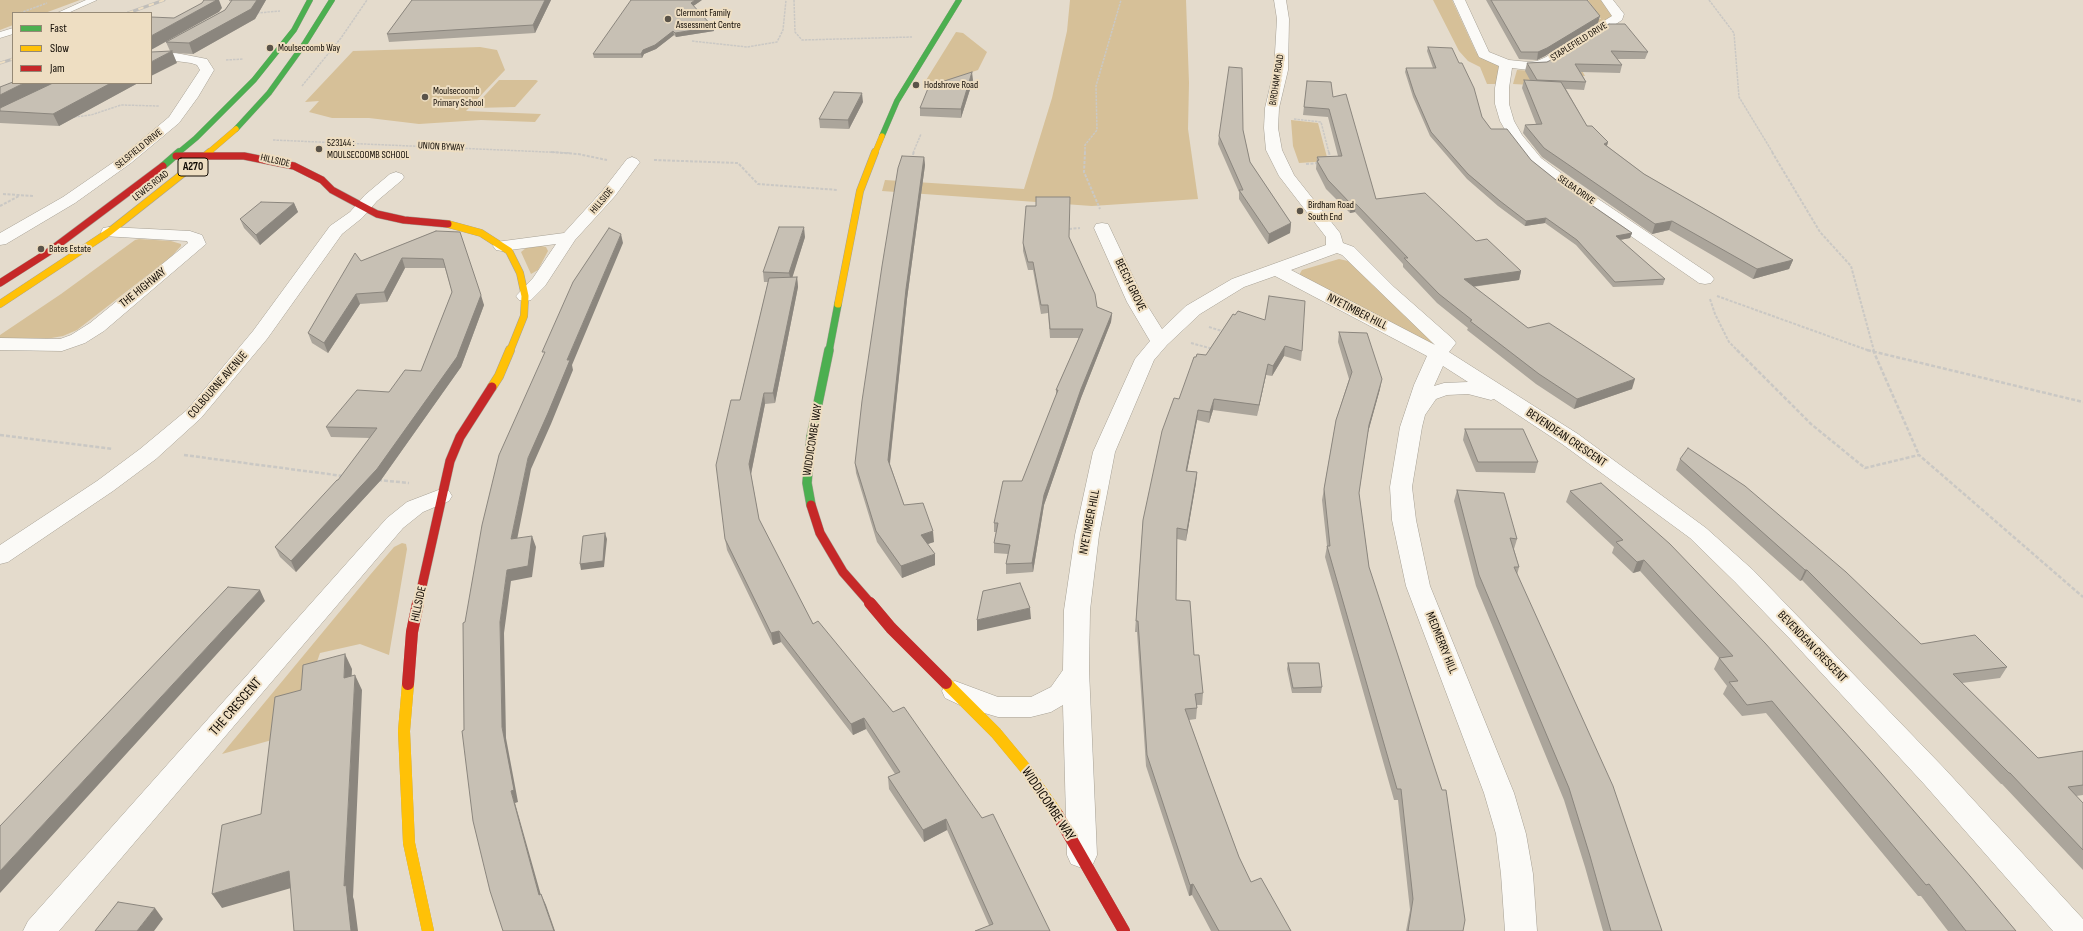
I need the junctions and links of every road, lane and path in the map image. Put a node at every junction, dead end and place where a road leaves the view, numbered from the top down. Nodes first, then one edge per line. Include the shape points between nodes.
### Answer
1 (93, 0) edge
2 (310, 0) edge
3 (332, 0) edge
4 (786, 0) edge
5 (794, 0) edge
6 (959, 0) edge
7 (1122, 0) edge
8 (1280, 0) edge
9 (1459, 0) edge
10 (1607, 0) edge
11 (1709, 0) edge
12 (48, 3) dead end
13 (281, 11) dead end
14 (23, 12) edge
15 (63, 12) edge
16 (253, 13) edge
17 (12, 31) edge
18 (0, 35) edge
19 (936, 37) junction
20 (692, 41) dead end
21 (171, 45) edge
22 (152, 56) edge
23 (152, 57) edge
24 (248, 59) dead end
25 (202, 62) junction
26 (1506, 64) junction
27 (185, 105) junction
28 (73, 117) edge
29 (1287, 119) dead end
30 (921, 134) dead end
31 (272, 140) dead end
32 (176, 156) junction
33 (207, 156) junction
34 (629, 162) junction
35 (1324, 163) edge
36 (1331, 163) edge
37 (870, 164) junction
38 (1303, 164) dead end
39 (396, 177) dead end
40 (860, 191) junction
41 (19, 196) dead end
42 (0, 206) edge
43 (363, 208) junction
44 (1094, 228) junction
45 (1069, 229) edge
46 (109, 232) junction
47 (569, 237) junction
48 (0, 240) edge
49 (502, 246) junction
50 (1335, 246) junction
51 (1276, 269) junction
52 (0, 283) edge
53 (1707, 286) junction
54 (526, 296) junction
55 (0, 304) edge
56 (1204, 326) dead end
57 (1228, 332) edge
58 (1160, 341) junction
59 (1187, 342) dead end
60 (0, 344) edge
61 (1216, 350) edge
62 (1874, 352) junction
63 (1438, 354) junction
64 (2083, 402) edge
65 (1515, 404) junction
66 (1415, 416) junction
67 (0, 434) edge
68 (148, 454) junction
69 (1919, 455) junction
70 (348, 477) edge
71 (372, 480) edge
72 (442, 491) junction
73 (0, 556) edge
74 (2083, 597) edge
75 (1076, 670) junction
76 (954, 691) junction
77 (1082, 855) junction
78 (40, 931) edge
79 (428, 931) edge
80 (1124, 931) edge
81 (1521, 931) edge
82 (2073, 931) edge

1 - 15 lane
2 - 32 street, LEWES ROAD / A270 via 294,30 254,80
3 - 33 street, LEWES ROAD / A270 via 266,97 228,138
4 - 20 path via 783,30 777,42 747,47
5 - 19 path via 795,32 802,40
6 - 19 street
7 - 44 path via 1096,86 1097,130 1085,145 1084,172 1106,220
8 - 50 street, BIRDHAM ROAD via 1283,19 1281,70 1270,128 1278,160 1287,176 1334,237
9 - 26 street, STAPLEFIELD DRIVE via 1482,52
10 - 26 street, STAPLEFIELD DRIVE via 1618,17 1557,57 1536,65
11 - 62 path via 1734,33 1739,98 1820,232 1851,266
12 - 14 path
13 - 16 path
17 - 18 lane
19 - 37 street via 896,101
21 - 22 street
23 - 25 street via 185,58
24 - 25 path
25 - 27 street, SELSFIELD DRIVE via 207,70 205,76
26 - 53 street, SELBA DRIVE via 1502,104 1507,121 1516,137 1536,161
27 - 28 path via 120,105 91,115
27 - 48 street, SELSFIELD DRIVE via 174,120 126,160 69,200
29 - 36 path via 1321,122
30 - 37 path via 910,162
31 - 34 path, UNION BYWAY via 563,153
32 - 33 street, HILLSIDE
32 - 52 street, LEWES ROAD / A270 via 47,253
33 - 43 street, HILLSIDE via 256,157 294,166 322,180 332,190
33 - 46 street, LEWES ROAD / A270
34 - 40 path, UNION BYWAY via 650,160 738,163 758,184
34 - 47 street, HILLSIDE via 609,193
35 - 38 path
37 - 40 street, WIDDICOMBE WAY
39 - 43 street
40 - 76 street, WIDDICOMBE WAY via 810,445 807,482 810,502 820,533 843,572 891,628
41 - 42 path
43 - 49 street, HILLSIDE via 388,217 439,222 460,227 481,233
43 - 68 street, COLBOURNE AVENUE via 336,230 265,329 209,397
44 - 45 path
44 - 58 street, BEECH GROVE
46 - 55 street, LEWES ROAD / A270
46 - 60 street, THE HIGHWAY via 190,236 196,239 197,244 103,322 78,339 62,345
47 - 49 street
47 - 54 street, HILLSIDE via 539,282
49 - 54 street, HILLSIDE via 516,262
50 - 51 street, NYETIMBER HILL via 1329,251
50 - 63 street via 1348,251 1446,343
51 - 58 street, NYETIMBER HILL via 1238,283 1210,299 1193,310
51 - 63 street, NYETIMBER HILL
53 - 62 path
53 - 69 path via 1715,314 1729,342 1811,424 1865,468
54 - 72 street, HILLSIDE via 524,316 514,342 476,415 460,437
56 - 57 path
58 - 75 street, NYETIMBER HILL via 1145,359 1134,380 1104,452 1081,570
59 - 61 path
62 - 64 path
62 - 69 path
63 - 65 street, BEVENDEAN CRESCENT
63 - 66 street, MEDMERRY HILL via 1424,384
65 - 66 street, BEVENDEAN CRESCENT via 1480,390 1451,388 1429,395
65 - 82 street, BEVENDEAN CRESCENT via 1642,490 1698,533 1744,576 1934,776
66 - 81 street, MEDMERRY HILL via 1401,487 1404,520 1418,586 1479,740 1512,834
67 - 68 path
68 - 70 path via 168,453
68 - 73 street, COLBOURNE AVENUE
69 - 74 path
71 - 72 path
72 - 78 street, THE CRESCENT via 395,523
72 - 79 street, HILLSIDE via 412,632 404,731 409,843
75 - 76 street, WIDDICOMBE WAY via 1062,694 1031,707 998,707
75 - 77 street, NYETIMBER HILL
76 - 77 street, WIDDICOMBE WAY via 996,733 1025,768
77 - 80 street, WIDDICOMBE WAY

